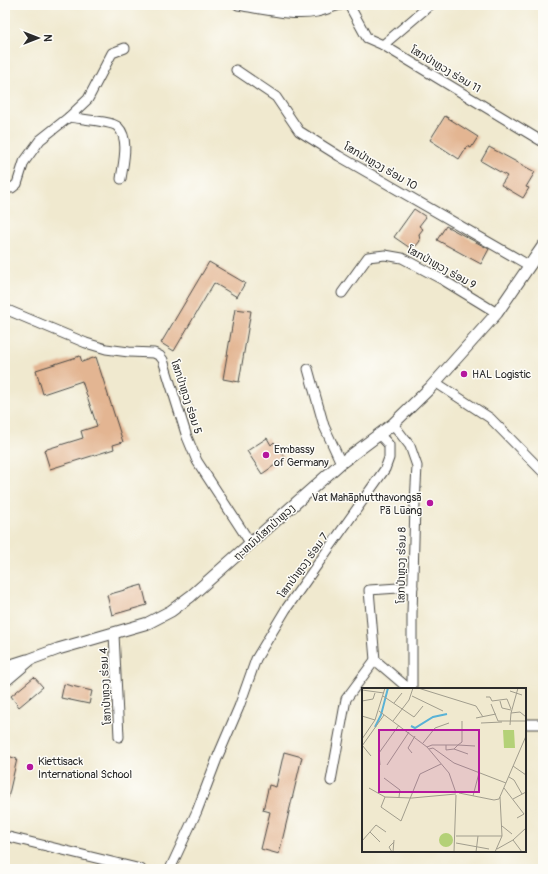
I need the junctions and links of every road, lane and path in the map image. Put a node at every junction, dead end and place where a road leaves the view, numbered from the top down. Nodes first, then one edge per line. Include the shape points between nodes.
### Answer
1 (341, 5) edge
2 (349, 5) edge
3 (430, 5) edge
4 (238, 6) edge
5 (384, 45) junction
6 (125, 48) dead end
7 (236, 70) dead end
8 (69, 117) junction
9 (543, 142) edge
10 (121, 179) dead end
11 (5, 186) edge
12 (543, 246) edge
13 (530, 266) junction
14 (342, 293) dead end
15 (5, 309) edge
16 (497, 313) junction
17 (308, 369) dead end
18 (435, 382) junction
19 (392, 424) junction
20 (379, 434) junction
21 (341, 463) junction
22 (543, 472) edge
23 (251, 544) junction
24 (413, 587) junction
25 (114, 634) junction
26 (31, 659) junction
27 (375, 660) junction
28 (5, 667) edge
29 (5, 681) edge
30 (410, 688) edge
31 (411, 688) edge
32 (526, 724) edge
33 (543, 724) edge
34 (119, 737) dead end
35 (331, 781) dead end
36 (5, 836) edge
37 (141, 869) edge
38 (170, 869) edge

1 - 4 street via 304,13
2 - 5 street, ໂສກປ່າຫຼວງ ຮ່ອມ 11 via 367,38
3 - 5 street
5 - 9 street, ໂສກປ່າຫຼວງ ຮ່ອມ 11
6 - 8 street via 112,53 88,99
7 - 13 street, ໂສກປ່າຫຼວງ ຮ່ອມ 10 via 276,98 299,131
8 - 10 street via 117,126 123,134 124,143
8 - 11 street via 40,140 24,162 17,184 12,188
12 - 13 street, ຖະຫນົນໂສກປ່າຫຼວງ
13 - 16 street, ຖະຫນົນໂສກປ່າຫຼວງ
14 - 16 street, ໂສກປ່າຫຼວງ ຮ່ອມ 9 via 368,257 385,255 402,258 418,266
15 - 23 street, ໂສກປ່າຫຼວງ ຮ່ອມ 5 via 86,343 114,350 154,353 160,356 197,461
16 - 18 street, ຖະຫນົນໂສກປ່າຫຼວງ
17 - 21 street via 324,426
18 - 19 street, ຖະຫນົນໂສກປ່າຫຼວງ
18 - 22 street via 490,418
19 - 20 street, ຖະຫນົນໂສກປ່າຫຼວງ
19 - 24 street, ໂສກປ່າຫຼວງ ຮ່ອມ 8 via 410,446 417,466
20 - 21 street, ຖະຫນົນໂສກປ່າຫຼວງ
20 - 38 street, ໂສກປ່າຫຼວງ ຮ່ອມ 7 via 389,445 389,458 385,469 286,609 256,659 197,812
21 - 23 street, ຖະຫນົນໂສກປ່າຫຼວງ
23 - 25 street, ຖະຫນົນໂສກປ່າຫຼວງ via 171,612
24 - 27 street via 369,590
24 - 31 street, ໂສກປ່າຫຼວງ ຮ່ອມ 8
25 - 26 street, ຖະຫນົນໂສກປ່າຫຼວງ
25 - 34 street, ໂສກປ່າຫຼວງ ຮ່ອມ 4
26 - 28 street
26 - 29 street, ຖະຫນົນໂສກປ່າຫຼວງ
27 - 30 street
27 - 35 street via 346,699
32 - 33 street
36 - 37 street

